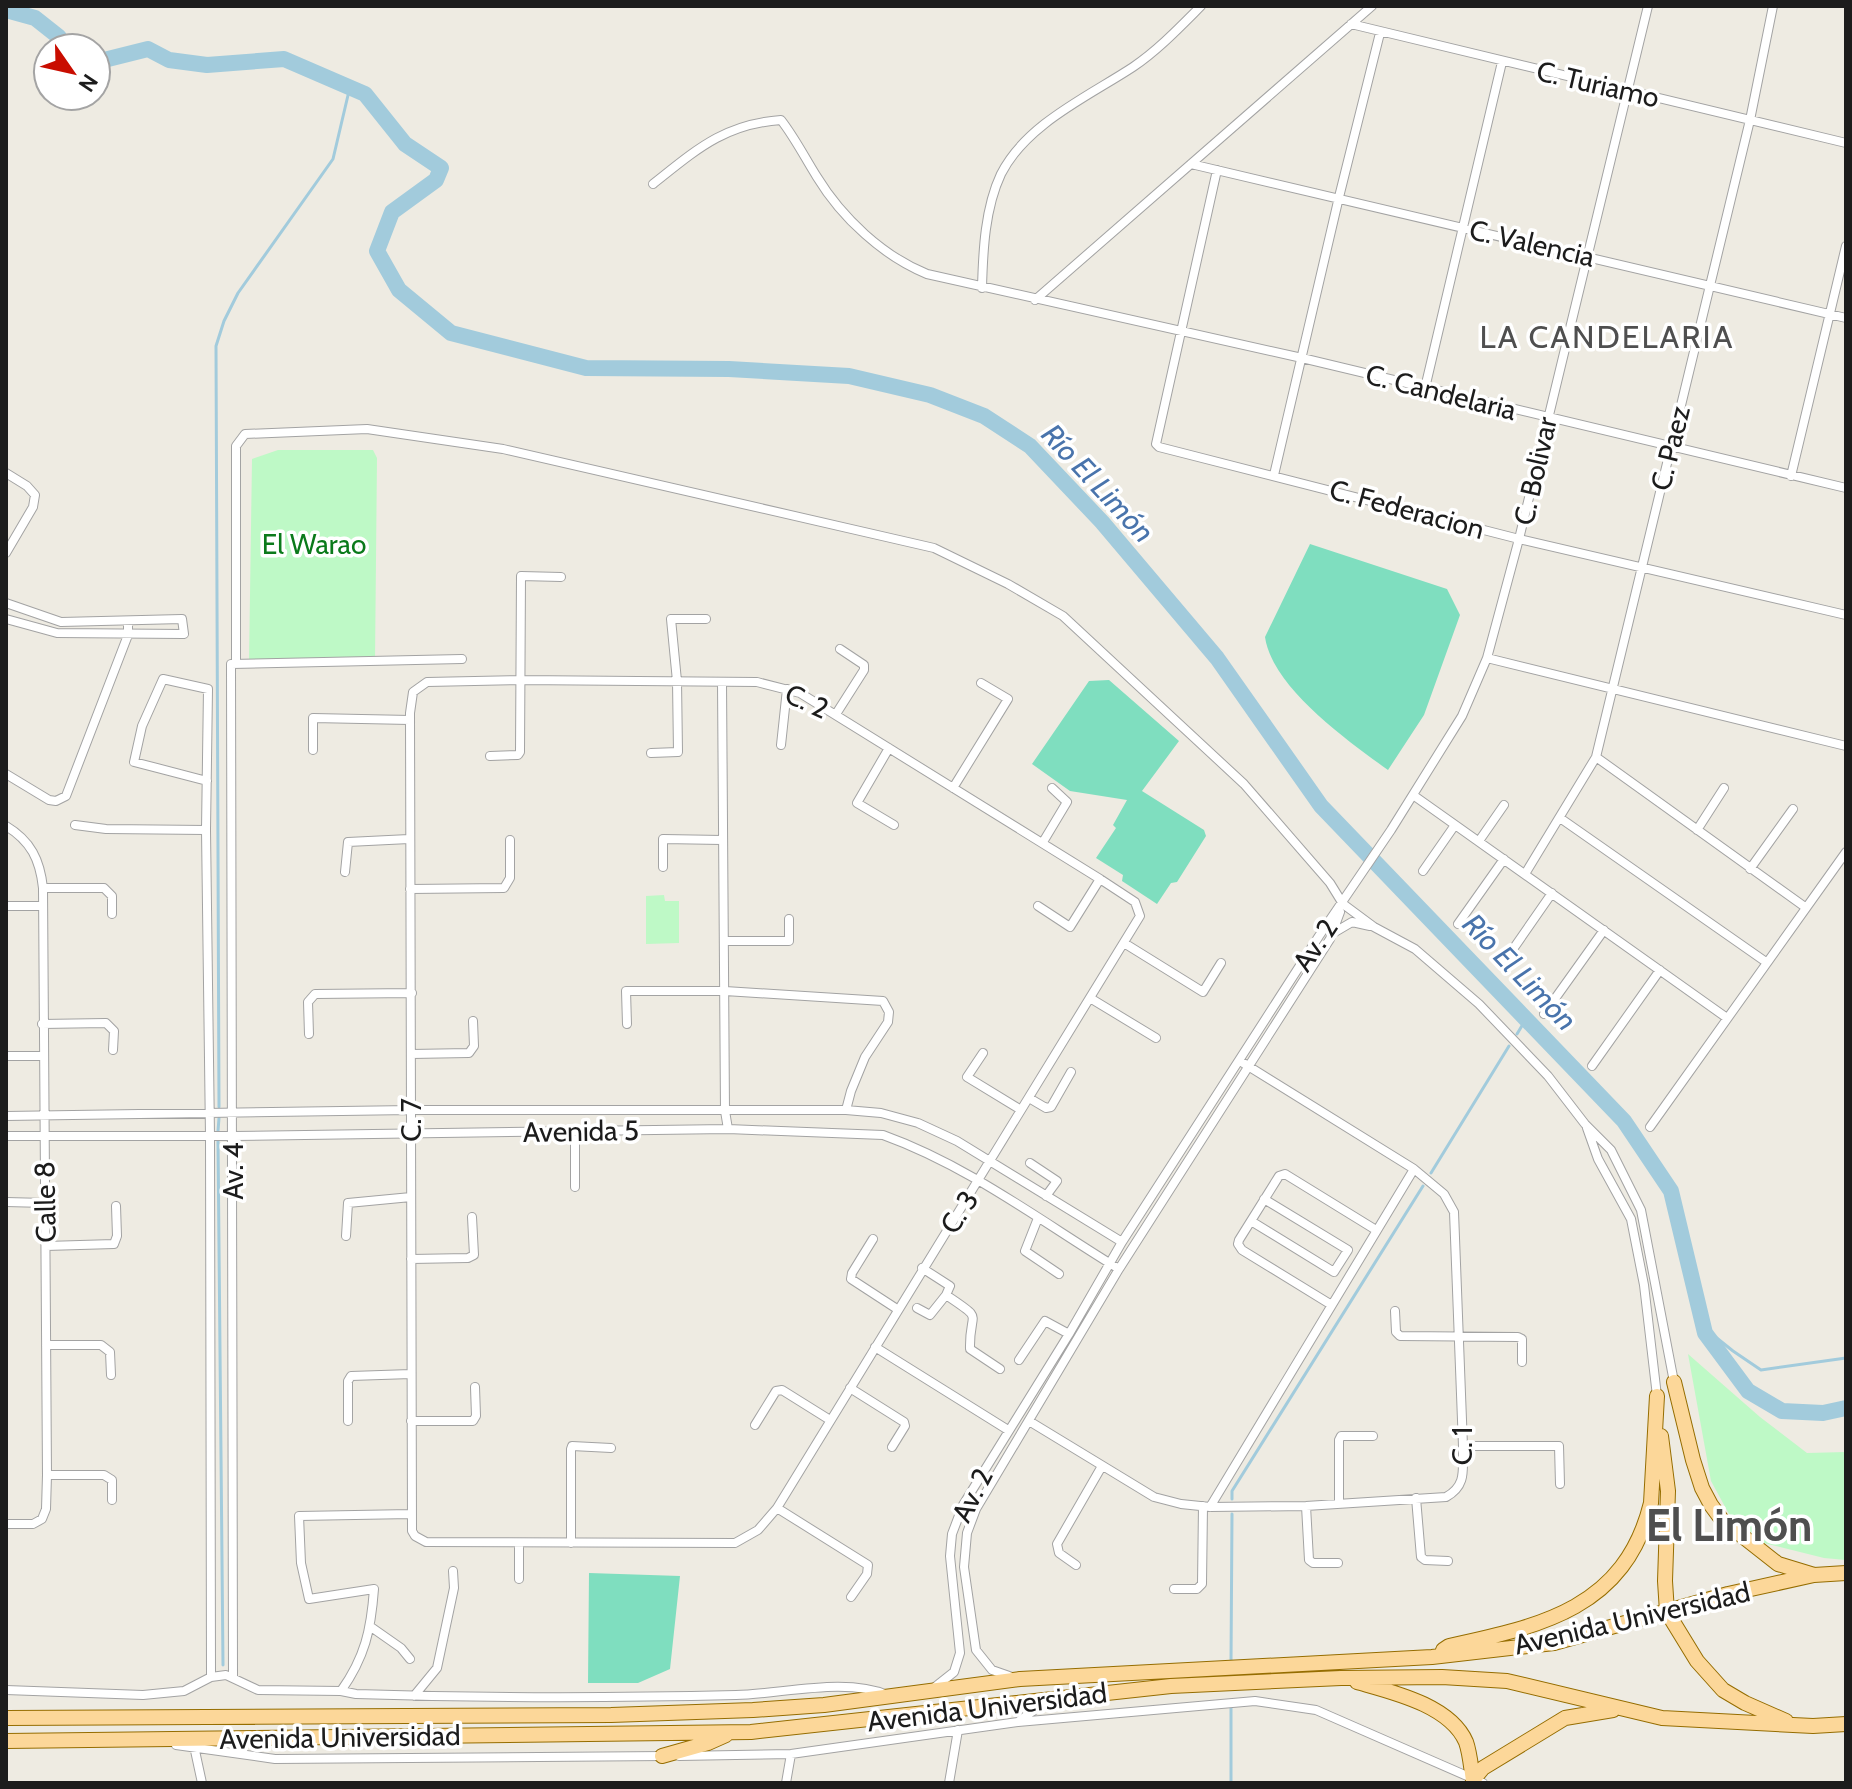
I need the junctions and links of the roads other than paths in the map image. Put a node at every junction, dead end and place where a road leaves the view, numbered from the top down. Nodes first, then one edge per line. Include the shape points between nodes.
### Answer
1 (1201, 6) edge
2 (1372, 6) edge
3 (1648, 6) edge
4 (1773, 6) edge
5 (1351, 24) junction
6 (1380, 33) junction
7 (1502, 62) junction
8 (1626, 90) junction
9 (1750, 120) junction
10 (1846, 143) edge
11 (1191, 164) junction
12 (1217, 170) junction
13 (653, 184) dead end
14 (1339, 197) junction
15 (1463, 227) junction
16 (1846, 246) edge
17 (1586, 256) junction
18 (1710, 285) junction
19 (982, 288) junction
20 (1035, 300) junction
21 (1828, 314) junction
22 (1846, 318) edge
23 (1182, 331) junction
24 (1302, 358) junction
25 (1425, 388) junction
26 (1547, 418) junction
27 (1670, 448) junction
28 (6, 473) edge
29 (1274, 475) junction
30 (1791, 476) junction
31 (1846, 488) edge
32 (1519, 539) junction
33 (6, 553) edge
34 (1641, 568) junction
35 (561, 577) dead end
36 (6, 603) edge
37 (1846, 615) edge
38 (6, 619) edge
39 (706, 619) dead end
40 (128, 621) junction
41 (128, 635) junction
42 (840, 649) dead end
43 (1487, 658) junction
44 (462, 659) dead end
45 (233, 664) junction
46 (519, 680) junction
47 (677, 681) junction
48 (722, 682) junction
49 (981, 683) dead end
50 (1611, 688) junction
51 (787, 689) junction
52 (413, 692) joint
53 (836, 714) junction
54 (410, 720) junction
55 (781, 745) dead end
56 (1846, 746) edge
57 (889, 748) junction
58 (313, 750) dead end
59 (651, 753) dead end
60 (490, 756) dead end
61 (1596, 757) junction
62 (6, 774) edge
63 (207, 781) junction
64 (953, 788) junction
65 (1052, 788) dead end
66 (1724, 788) dead end
67 (1413, 795) junction
68 (1504, 805) dead end
69 (1793, 809) dead end
70 (1560, 818) junction
71 (75, 825) dead end
72 (894, 825) dead end
73 (1455, 825) junction
74 (6, 826) edge
75 (206, 830) junction
76 (1697, 830) junction
77 (409, 839) junction
78 (510, 840) dead end
79 (722, 840) junction
80 (1479, 841) junction
81 (1043, 842) junction
82 (1846, 852) edge
83 (1504, 859) junction
84 (663, 867) dead end
85 (1750, 869) junction
86 (1423, 871) dead end
87 (345, 872) dead end
88 (1525, 874) junction
89 (1100, 879) junction
90 (43, 888) junction
91 (410, 889) junction
92 (1552, 893) junction
93 (1343, 904) junction
94 (6, 906) edge
95 (43, 906) junction
96 (1038, 906) dead end
97 (1805, 907) junction
98 (112, 914) dead end
99 (1140, 916) joint
100 (789, 919) dead end
101 (1458, 924) dead end
102 (1374, 927) junction
103 (1604, 930) junction
104 (1330, 939) junction
105 (724, 941) junction
106 (1124, 943) junction
107 (1766, 962) junction
108 (1221, 963) dead end
109 (1502, 965) dead end
110 (1660, 970) junction
111 (725, 991) junction
112 (412, 993) junction
113 (1090, 998) junction
114 (1544, 1014) dead end
115 (1727, 1018) junction
116 (473, 1021) dead end
117 (42, 1024) junction
118 (627, 1024) dead end
119 (309, 1034) dead end
120 (1156, 1038) dead end
121 (113, 1050) dead end
122 (983, 1053) dead end
123 (411, 1054) junction
124 (6, 1056) edge
125 (43, 1056) junction
126 (1240, 1061) junction
127 (1592, 1066) dead end
128 (1249, 1067) junction
129 (1071, 1072) dead end
130 (1029, 1098) junction
131 (411, 1110) junction
132 (846, 1110) junction
133 (1021, 1110) junction
134 (725, 1111) junction
135 (233, 1112) junction
136 (209, 1113) junction
137 (6, 1116) edge
138 (44, 1116) junction
139 (1585, 1124) junction
140 (1650, 1127) dead end
141 (728, 1129) junction
142 (575, 1131) junction
143 (411, 1133) junction
144 (6, 1136) edge
145 (210, 1136) junction
146 (233, 1136) junction
147 (44, 1137) junction
148 (991, 1162) junction
149 (1030, 1163) dead end
150 (1414, 1169) junction
151 (979, 1180) junction
152 (575, 1187) dead end
153 (1046, 1196) junction
154 (411, 1197) junction
155 (1264, 1199) junction
156 (6, 1202) edge
157 (45, 1203) junction
158 (116, 1206) dead end
159 (472, 1217) dead end
160 (1038, 1218) junction
161 (1251, 1221) junction
162 (1376, 1230) junction
163 (346, 1236) dead end
164 (873, 1239) dead end
165 (1122, 1242) junction
166 (46, 1246) junction
167 (411, 1259) junction
168 (1109, 1263) junction
169 (922, 1268) junction
170 (1119, 1269) junction
171 (1059, 1274) dead end
172 (946, 1295) junction
173 (1330, 1304) junction
174 (917, 1308) dead end
175 (897, 1309) junction
176 (1395, 1311) dead end
177 (1069, 1334) junction
178 (1459, 1337) junction
179 (46, 1345) junction
180 (875, 1347) junction
181 (1019, 1360) dead end
182 (1522, 1362) dead end
183 (1000, 1369) dead end
184 (411, 1374) junction
185 (111, 1375) dead end
186 (1674, 1382) joint
187 (475, 1387) dead end
188 (850, 1388) junction
189 (1657, 1396) junction
190 (830, 1420) junction
191 (348, 1421) dead end
192 (411, 1421) junction
193 (1029, 1421) junction
194 (755, 1425) dead end
195 (1008, 1430) junction
196 (1373, 1436) dead end
197 (1463, 1446) junction
198 (892, 1447) dead end
199 (611, 1448) dead end
200 (1102, 1466) junction
201 (47, 1475) junction
202 (1560, 1484) dead end
203 (1416, 1498) junction
204 (112, 1500) dead end
205 (1339, 1503) junction
206 (1206, 1506) junction
207 (1306, 1506) junction
208 (777, 1508) junction
209 (411, 1514) junction
210 (6, 1524) edge
211 (426, 1542) joint
212 (519, 1543) junction
213 (571, 1543) junction
214 (1448, 1561) dead end
215 (1338, 1563) dead end
216 (1076, 1565) dead end
217 (453, 1571) dead end
218 (1846, 1573) edge
219 (1814, 1575) junction
220 (519, 1579) dead end
221 (1174, 1589) dead end
222 (851, 1597) dead end
223 (1667, 1612) junction
224 (371, 1627) junction
225 (1432, 1657) junction
226 (410, 1659) dead end
227 (211, 1677) junction
228 (233, 1677) junction
229 (1341, 1678) junction
230 (1020, 1679) junction
231 (6, 1690) edge
232 (932, 1690) junction
233 (341, 1691) junction
234 (414, 1696) junction
235 (891, 1697) junction
236 (1051, 1698) junction
237 (1619, 1709) junction
238 (6, 1718) edge
239 (1018, 1722) junction
240 (1846, 1724) edge
241 (1794, 1725) junction
242 (958, 1730) junction
243 (732, 1732) junction
244 (122, 1740) junction
245 (6, 1741) edge
246 (194, 1746) junction
247 (791, 1754) junction
248 (662, 1756) junction
249 (1476, 1782) edge
250 (202, 1783) edge
251 (786, 1783) edge
252 (949, 1783) edge

1 - 19 street via 1157,50 1062,110 1014,154 989,212
2 - 5 street
3 - 8 street, C. Bolivar
4 - 9 street, C. Paez
5 - 6 street, C. Turiamo
5 - 11 street
6 - 7 street, C. Turiamo
6 - 14 street
7 - 8 street, C. Turiamo
7 - 15 street
8 - 9 street, C. Turiamo
8 - 17 street, C. Bolivar
9 - 10 street, C. Turiamo
9 - 18 street, C. Paez
11 - 12 street, C. Valencia
11 - 20 street
12 - 14 street, C. Valencia
12 - 23 street
13 - 19 street, C. Candelaria via 704,143 730,130 781,120 831,198 884,250 927,274
14 - 15 street, C. Valencia
14 - 24 street
15 - 17 street, C. Valencia
15 - 25 street
16 - 21 street
17 - 18 street, C. Valencia
17 - 26 street, C. Bolivar
18 - 21 street, C. Valencia
18 - 27 street, C. Paez
19 - 20 street, C. Candelaria
20 - 23 street, C. Candelaria
21 - 22 street, C. Valencia
21 - 30 street
23 - 24 street, C. Candelaria
23 - 29 street, C. Federacion via 1156,444
24 - 25 street, C. Candelaria
24 - 29 street
25 - 26 street, C. Candelaria
26 - 27 street, C. Candelaria
26 - 32 street, C. Bolivar
27 - 30 street, C. Candelaria
27 - 34 street, C. Paez
28 - 33 street via 35,495
29 - 32 street, C. Federacion
30 - 31 street, C. Candelaria
32 - 34 street, C. Federacion
32 - 43 street, C. Bolivar
34 - 37 street, C. Federacion
34 - 50 street, C. Paez
35 - 46 street via 521,576
36 - 40 street via 61,622
38 - 41 street via 57,633
39 - 47 street via 671,619
40 - 41 street
40 - 41 street via 182,619 184,634
41 - 62 street via 66,796 49,800
42 - 53 street via 864,670
43 - 50 street
43 - 67 street, C. Bolivar via 1462,716
44 - 45 street
45 - 93 street, Av. 4 via 236,446 245,434 367,429 503,449 934,548 1008,584 1063,616 1244,784
45 - 135 street, Av. 4
46 - 47 street, C. 2
46 - 52 street, C. 2 via 427,682
46 - 60 street via 520,752
47 - 48 street, C. 2
47 - 59 street via 678,752
48 - 51 street, C. 2
48 - 79 street
49 - 64 street via 1008,699
50 - 56 street
50 - 61 street, C. Paez
51 - 53 street, C. 2
51 - 55 street
52 - 54 street, C. 7
53 - 57 street, C. 2
54 - 58 street via 313,718
54 - 77 street, C. 7
57 - 64 street, C. 2
57 - 72 street via 857,803
61 - 70 street, C. Paez
61 - 76 street
63 - 63 street, Av. 4 via 134,762 142,726 163,679 208,689
63 - 75 street, Av. 4
64 - 81 street, C. 2
65 - 81 street via 1067,802
66 - 76 street
67 - 73 street
67 - 93 street, C. Bolivar
68 - 80 street
69 - 85 street
70 - 88 street, C. Paez
70 - 107 street
71 - 75 street
73 - 80 street
73 - 86 street
74 - 90 street, Calle 8 via 32,849
75 - 136 street, Av. 4
76 - 85 street
77 - 87 street via 348,842
77 - 91 street, C. 7
78 - 91 street via 510,878 504,888
79 - 84 street via 663,839
79 - 105 street
80 - 83 street
81 - 89 street, C. 2
82 - 97 street
83 - 88 street
83 - 101 street
85 - 97 street
88 - 92 street
89 - 96 street via 1070,927
89 - 99 street, C. 2 via 1135,902
90 - 95 street, Calle 8
90 - 98 street via 104,888 112,896
91 - 112 street, C. 7
92 - 103 street
92 - 109 street
93 - 102 street
93 - 104 street, Av. 2
93 - 126 street, Av. 2
94 - 95 street
95 - 117 street, Calle 8
97 - 107 street
99 - 106 street, C. 3
100 - 105 street via 789,941
102 - 104 street via 1352,922
102 - 139 street via 1415,949 1479,1004 1548,1076
103 - 110 street
103 - 114 street
104 - 128 street, Av. 2
105 - 111 street
106 - 108 street via 1203,992
106 - 113 street, C. 3
107 - 115 street
110 - 115 street
110 - 127 street
111 - 118 street via 626,991
111 - 132 street via 883,1001 888,1022 865,1057
111 - 134 street
112 - 119 street via 315,994 308,1002
112 - 123 street, C. 7
113 - 120 street
113 - 130 street, C. 3
115 - 140 street
116 - 123 street via 474,1046 469,1053
117 - 121 street via 106,1023 114,1031
117 - 125 street, Calle 8
122 - 133 street via 967,1077
123 - 131 street, C. 7
124 - 125 street
125 - 138 street, Calle 8
126 - 128 street, C. 1
126 - 165 street, Av. 2
128 - 150 street, C. 1
128 - 170 street, Av. 2
129 - 130 street via 1051,1107
130 - 133 street, C. 3
131 - 134 street, Avenida 5
131 - 135 street, Avenida 5
131 - 143 street, C. 7
132 - 134 street, Avenida 5
132 - 148 street, Avenida 5 via 918,1123
133 - 148 street, C. 3
134 - 141 street
135 - 136 street, Avenida 5
135 - 146 street, Av. 4
136 - 138 street, Avenida 5
136 - 145 street, Av. 4
137 - 138 street, Avenida 5
138 - 147 street, Calle 8
139 - 186 street via 1611,1150 1641,1210
139 - 189 street via 1631,1219
141 - 142 street, Avenida 5
141 - 151 street, Avenida 5 via 883,1135
142 - 143 street, Avenida 5
142 - 152 street
143 - 146 street, Avenida 5
143 - 154 street, C. 7
144 - 147 street, Avenida 5
145 - 146 street, Avenida 5
145 - 147 street, Avenida 5
145 - 227 street, Av. 4
146 - 228 street, Av. 4
147 - 157 street, Calle 8
148 - 151 street, C. 3
148 - 153 street, Avenida 5
149 - 153 street via 1057,1181
150 - 162 street
150 - 178 street, C. 1 via 1444,1194 1454,1212
151 - 160 street, Avenida 5
151 - 169 street, C. 3
153 - 165 street, Avenida 5
154 - 163 street via 348,1203
154 - 167 street, C. 7
155 - 161 street
155 - 161 street via 1348,1250 1334,1272
155 - 162 street via 1285,1174
156 - 157 street
157 - 166 street, Calle 8
158 - 166 street via 114,1244
159 - 167 street via 474,1255
160 - 168 street, Avenida 5
160 - 171 street via 1025,1251
161 - 173 street via 1239,1240 1242,1250
162 - 173 street
164 - 175 street via 851,1279
165 - 168 street, Av. 2
166 - 179 street, Calle 8
167 - 184 street, C. 7
168 - 170 street, Avenida 5
168 - 177 street, Av. 2
169 - 172 street via 950,1286
169 - 175 street, C. 3
170 - 193 street, Av. 2
172 - 174 street via 930,1315
172 - 183 street via 975,1318 970,1349
173 - 206 street
175 - 180 street, C. 3
176 - 178 street via 1400,1336
177 - 181 street via 1045,1321
177 - 195 street, Av. 2
178 - 182 street via 1518,1337
178 - 197 street, C. 1
179 - 185 street via 101,1345 110,1352
179 - 201 street, Calle 8
180 - 188 street, C. 3
180 - 195 street
184 - 191 street via 351,1376
184 - 192 street, C. 7
186 - 219 main road via 1693,1460 1711,1505 1778,1564
187 - 192 street via 473,1421
188 - 190 street, C. 3
188 - 198 street via 904,1422
189 - 223 main road via 1668,1491
189 - 225 main road via 1651,1503 1635,1550 1612,1579 1587,1601 1550,1618 1449,1646
190 - 194 street via 782,1390 776,1391
190 - 208 street, C. 3
192 - 209 street, C. 7
193 - 200 street, C. 1
193 - 230 street, Av. 2 via 976,1509 964,1567 976,1650 992,1670
195 - 232 street, Av. 2 via 963,1505 952,1534 951,1580 960,1653 954,1672
196 - 205 street via 1341,1436
197 - 202 street via 1559,1446
197 - 203 street, C. 1 via 1458,1491
199 - 213 street via 572,1446
200 - 206 street, C. 1 via 1154,1497
200 - 216 street via 1057,1544 1059,1553
201 - 204 street via 104,1475 112,1480
201 - 210 street, Calle 8 via 42,1519
203 - 205 street, C. 1
203 - 214 street via 1421,1557
205 - 207 street, C. 1
206 - 207 street, C. 1
206 - 221 street via 1202,1584 1197,1589
207 - 215 street via 1309,1560
208 - 213 street, C. 3 via 758,1530 735,1543
208 - 222 street via 868,1565
209 - 211 street, C. 7 via 412,1531
209 - 224 street via 299,1516 309,1599 374,1589
211 - 212 street, C. 3
212 - 213 street, C. 3
212 - 220 street
217 - 234 street via 437,1668
218 - 219 main road, Avenida Universidad
219 - 223 main road, Avenida Universidad
223 - 225 main road, Avenida Universidad via 1554,1643
223 - 241 main road via 1697,1661 1723,1690
224 - 226 street
224 - 233 street via 358,1667
225 - 230 main road, Avenida Universidad
227 - 228 street, Avenida Universidad
227 - 231 street, Avenida Universidad via 184,1691 143,1695
228 - 233 street, Avenida Universidad via 258,1690
229 - 236 main road, Avenida Universidad
229 - 237 main road, Avenida Universidad via 1507,1681
229 - 249 main road via 1407,1696 1444,1716 1466,1741
230 - 232 main road, Avenida Universidad
232 - 235 main road, Avenida Universidad
233 - 234 street, Avenida Universidad
234 - 235 street, Avenida Universidad via 761,1695 842,1687 872,1689
235 - 238 main road, Avenida Universidad via 753,1710 611,1715
236 - 239 street
236 - 243 main road, Avenida Universidad
237 - 241 main road, Avenida Universidad via 1662,1718
237 - 249 main road via 1565,1718 1483,1768
239 - 242 street, Avenida Universidad
239 - 249 street, Avenida Universidad via 1255,1701 1316,1710
240 - 241 main road, Avenida Universidad
242 - 247 street, Avenida Universidad
242 - 252 street
243 - 244 main road, Avenida Universidad
243 - 248 main road
244 - 245 main road, Avenida Universidad
244 - 246 street, Avenida Universidad
246 - 248 street, Avenida Universidad via 275,1759
246 - 250 street
247 - 248 street, Avenida Universidad
247 - 251 street

